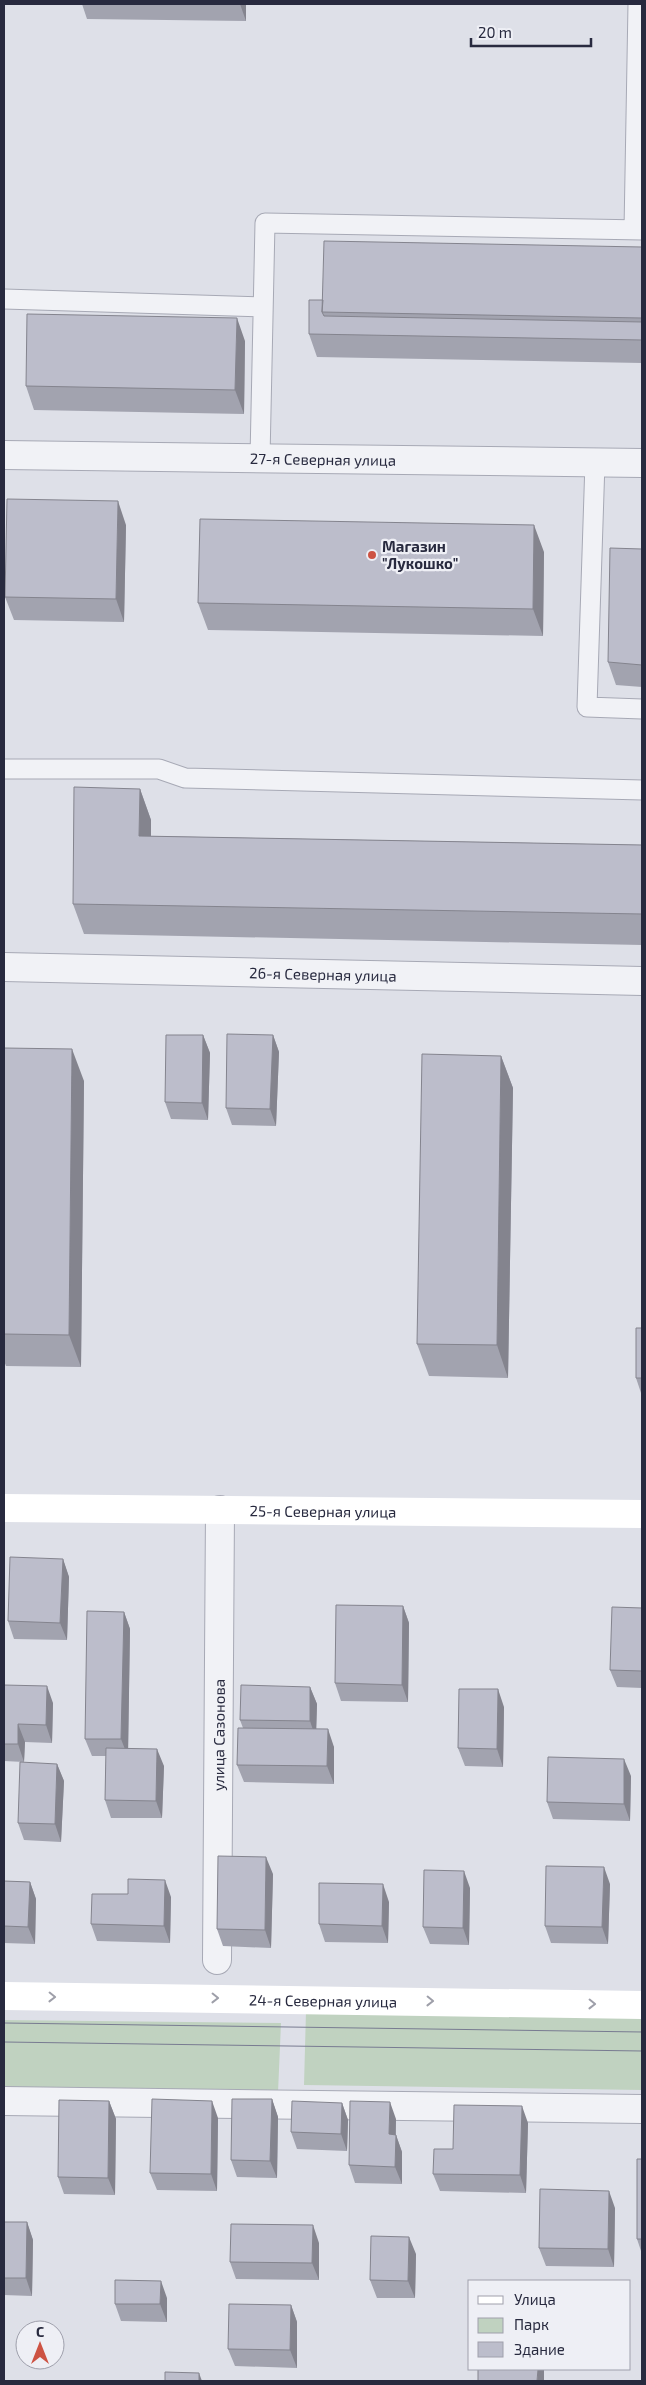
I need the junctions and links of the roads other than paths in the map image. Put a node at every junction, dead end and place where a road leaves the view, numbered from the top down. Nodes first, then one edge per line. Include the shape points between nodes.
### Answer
1 (638, 4) edge
2 (638, 230) edge
3 (4, 299) edge
4 (263, 307) junction
5 (4, 455) edge
6 (260, 458) junction
7 (595, 462) junction
8 (642, 463) edge
9 (642, 710) edge
10 (4, 769) edge
11 (642, 790) edge
12 (4, 967) edge
13 (642, 981) edge
14 (4, 1508) edge
15 (220, 1510) junction
16 (642, 1514) edge
17 (216, 1960) dead end
18 (4, 1996) edge
19 (642, 2005) edge
20 (4, 2101) edge
21 (642, 2109) edge

1 - 2 lane
2 - 4 lane via 265,223
3 - 4 lane
4 - 6 lane
5 - 6 street, 27-я Северная улица
6 - 7 street, 27-я Северная улица
7 - 8 street, 27-я Северная улица
7 - 9 lane via 587,708
10 - 11 lane via 159,769 186,778
12 - 13 street, 26-я Северная улица
14 - 15 main road, 25-я Северная улица
15 - 16 main road, 25-я Северная улица
15 - 17 street, улица Сазонова
18 -> 19 main road, 24-я Северная улица
20 - 21 street

